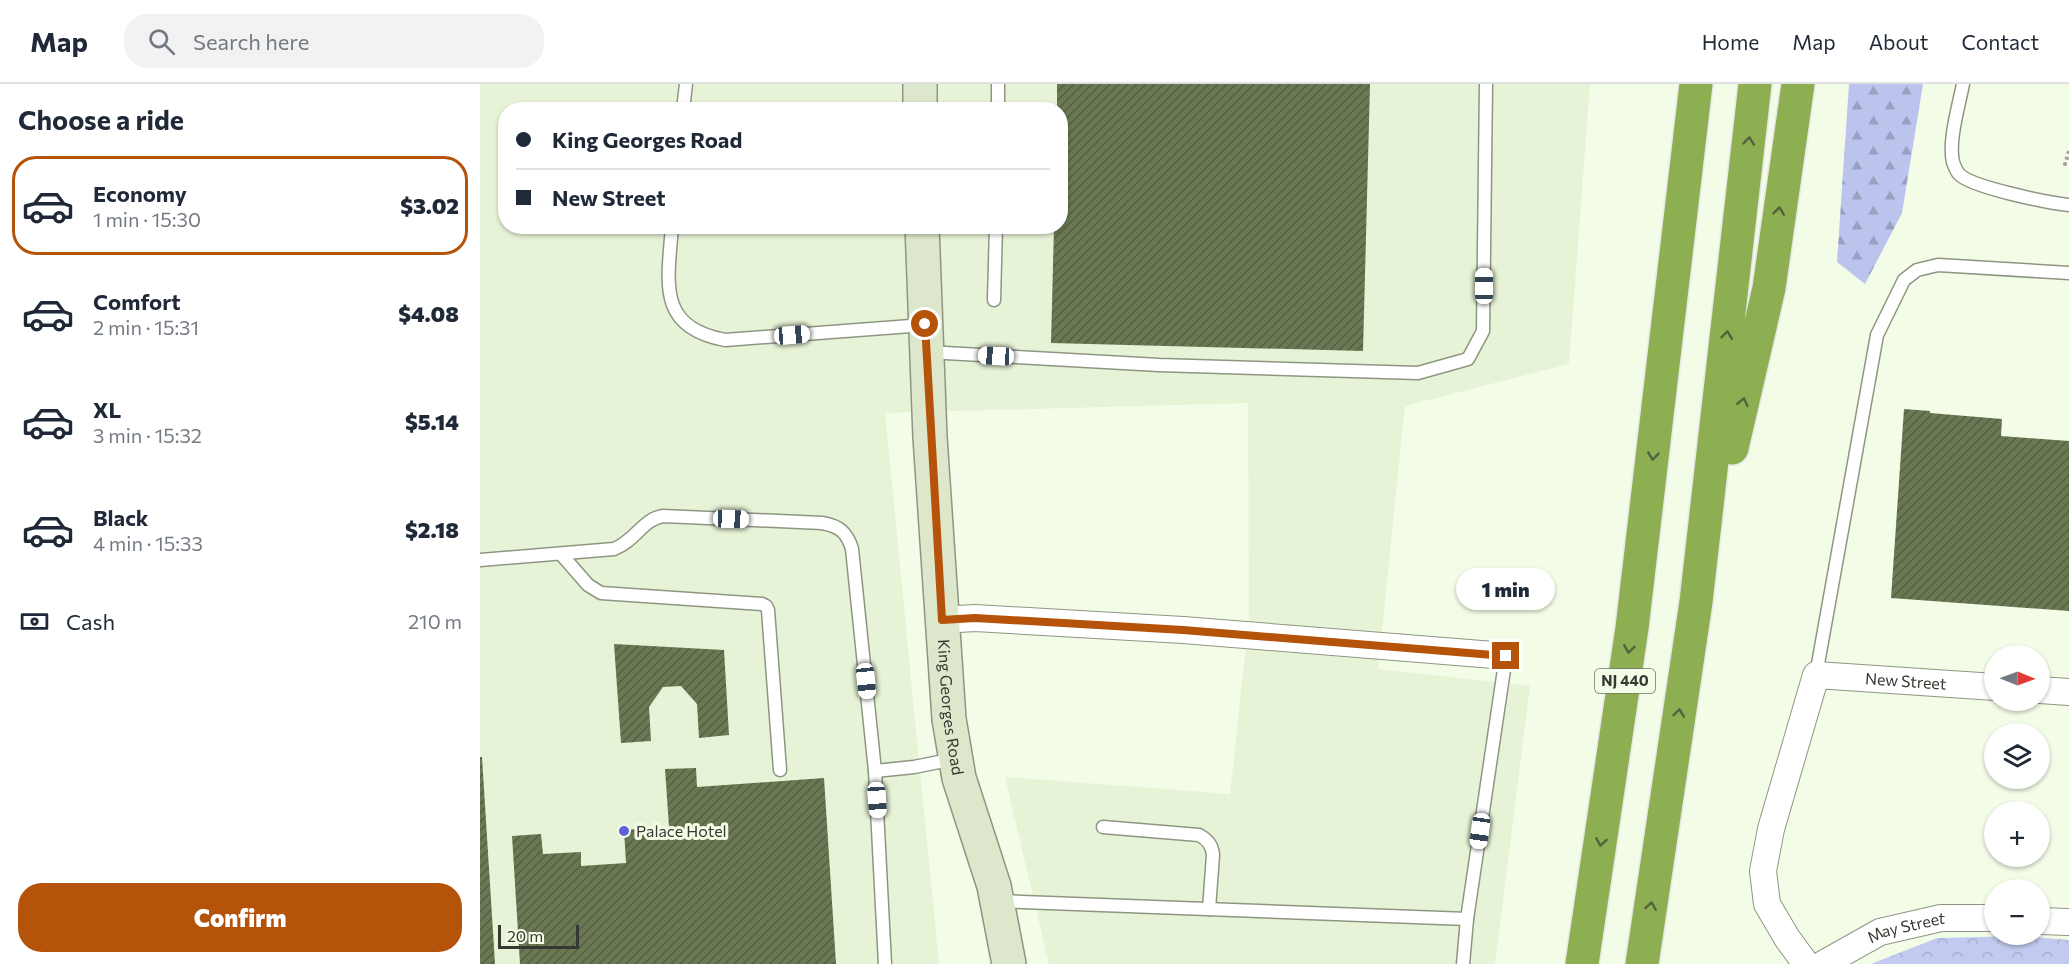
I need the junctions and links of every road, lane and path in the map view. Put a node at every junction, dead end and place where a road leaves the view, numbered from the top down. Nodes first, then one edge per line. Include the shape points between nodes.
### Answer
1 (686, 84) edge
2 (920, 84) edge
3 (998, 84) edge
4 (1486, 84) edge
5 (1679, 84) edge
6 (1695, 84) edge
7 (1755, 84) edge
8 (1798, 84) edge
9 (1963, 84) edge
10 (684, 102) edge
11 (920, 102) edge
12 (998, 102) edge
13 (2069, 151) edge
14 (2069, 164) edge
15 (2069, 205) edge
16 (672, 234) edge
17 (922, 234) edge
18 (996, 234) edge
19 (2069, 273) edge
20 (994, 300) dead end
21 (926, 338) junction
22 (1660, 398) junction
23 (561, 554) junction
24 (480, 560) edge
25 (1696, 602) junction
26 (942, 620) junction
27 (1506, 656) joint
28 (1816, 675) junction
29 (1984, 686) edge
30 (2050, 691) edge
31 (2069, 692) edge
32 (954, 759) junction
33 (780, 770) dead end
34 (875, 771) junction
35 (1103, 827) dead end
36 (998, 901) junction
37 (1209, 909) junction
38 (1984, 918) edge
39 (1467, 919) junction
40 (2050, 921) edge
41 (2069, 922) edge
42 (885, 964) edge
43 (1009, 964) edge
44 (1463, 964) edge
45 (1582, 964) edge
46 (1642, 964) edge
47 (1806, 964) edge
48 (1822, 964) edge

1 - 10 lane
2 - 11 street
3 - 12 lane
4 - 21 lane via 1483,331 1468,359 1418,373 1159,365
5 - 22 highway
6 - 22 highway, NJ 440
25 -> 7 highway
25 -> 8 highway via 1769,288
9 - 15 lane via 1952,144 1959,174 1973,183
13 - 14 path via 2065,164
16 - 21 lane via 669,294 677,316 706,336 725,340
17 - 21 street, King Georges Road
18 - 20 lane
19 - 28 lane via 1938,265 1917,270 1904,280 1877,334
21 - 26 street, King Georges Road
22 -> 45 highway, NJ 440 via 1632,628
23 - 24 lane
23 - 33 lane via 588,585 601,593 766,606
23 - 34 lane via 614,549 630,541 651,520 663,516 838,527 845,532 852,549
46 -> 25 highway
26 - 27 street via 975,618 1183,630
26 - 32 street, King Georges Road
27 - 39 lane
28 - 29 street, New Street
28 - 47 street via 1771,829 1763,871 1767,904
30 - 31 street
32 - 34 lane
32 - 36 street, King Georges Road
34 - 42 lane
35 - 37 lane via 1199,835 1207,840 1213,855
36 - 37 lane
36 - 43 street, King Georges Road
37 - 39 lane
38 - 48 street, May Street via 1941,918 1880,932
39 - 44 lane
40 - 41 street

